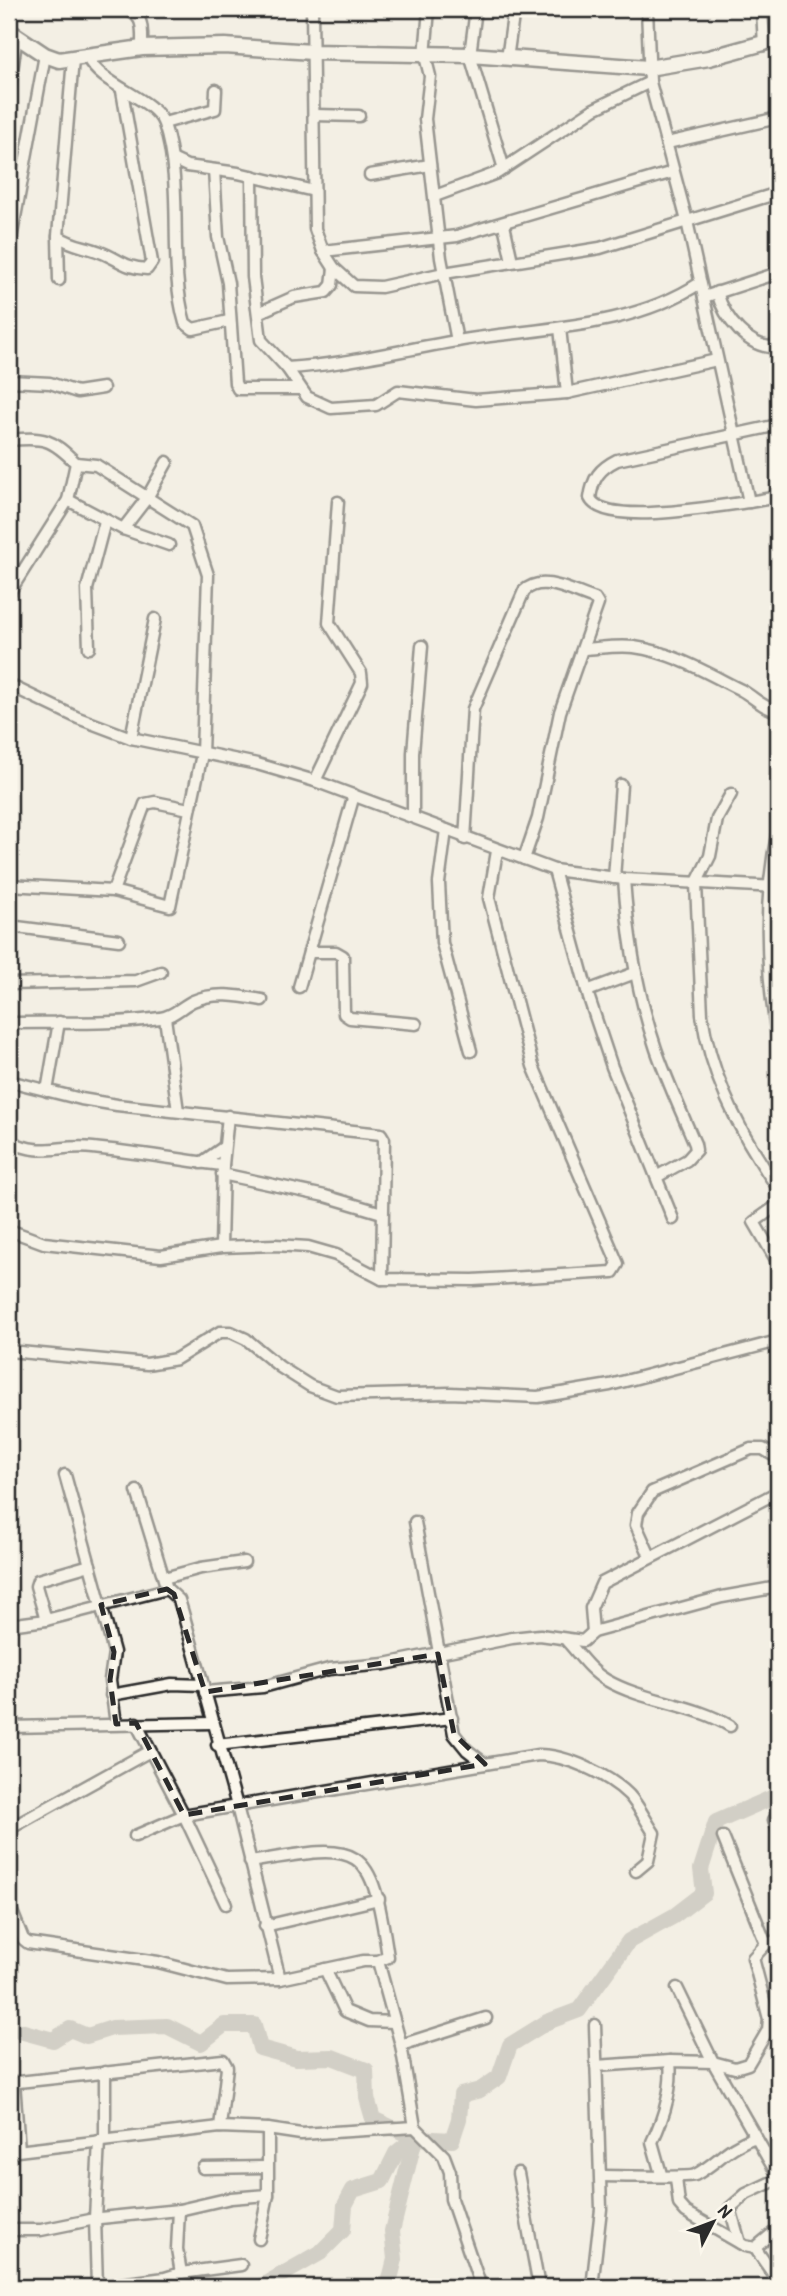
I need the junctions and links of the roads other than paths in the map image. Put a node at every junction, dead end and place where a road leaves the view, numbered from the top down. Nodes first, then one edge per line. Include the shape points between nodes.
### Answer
1 (122, 9) edge
2 (145, 9) edge
3 (312, 9) edge
4 (429, 9) edge
5 (476, 9) edge
6 (514, 9) edge
7 (647, 9) edge
8 (762, 9) edge
9 (141, 19) junction
10 (13, 33) edge
11 (771, 42) edge
12 (142, 48) junction
13 (312, 52) junction
14 (45, 55) junction
15 (470, 55) junction
16 (425, 56) junction
17 (80, 58) junction
18 (507, 59) junction
19 (649, 75) junction
20 (216, 90) dead end
21 (122, 91) junction
22 (9, 92) edge
23 (314, 115) junction
24 (359, 116) dead end
25 (778, 118) edge
26 (164, 122) junction
27 (667, 143) junction
28 (172, 159) junction
29 (429, 165) junction
30 (504, 169) junction
31 (214, 170) junction
32 (673, 172) junction
33 (370, 175) dead end
34 (252, 176) junction
35 (314, 191) junction
36 (778, 193) edge
37 (435, 196) junction
38 (687, 221) junction
39 (504, 225) junction
40 (58, 236) junction
41 (439, 238) junction
42 (9, 250) edge
43 (323, 251) junction
44 (512, 261) junction
45 (334, 268) junction
46 (444, 273) junction
47 (778, 273) edge
48 (59, 281) dead end
49 (700, 283) junction
50 (717, 292) junction
51 (704, 297) junction
52 (258, 313) junction
53 (229, 321) junction
54 (560, 328) junction
55 (457, 341) junction
56 (778, 347) edge
57 (717, 360) junction
58 (287, 368) junction
59 (9, 381) edge
60 (103, 388) dead end
61 (300, 389) junction
62 (567, 393) junction
63 (778, 425) edge
64 (733, 434) junction
65 (9, 440) edge
66 (167, 462) dead end
67 (76, 463) junction
68 (778, 497) edge
69 (147, 498) junction
70 (68, 500) junction
71 (338, 502) dead end
72 (749, 502) junction
73 (105, 521) junction
74 (123, 529) junction
75 (169, 545) dead end
76 (9, 593) edge
77 (155, 620) dead end
78 (422, 646) dead end
79 (89, 648) dead end
80 (585, 649) junction
81 (9, 685) edge
82 (778, 711) edge
83 (131, 738) junction
84 (202, 754) junction
85 (315, 781) junction
86 (621, 785) dead end
87 (731, 794) dead end
88 (354, 795) junction
89 (189, 808) junction
90 (412, 817) junction
91 (446, 830) junction
92 (778, 830) edge
93 (465, 839) junction
94 (497, 851) junction
95 (524, 859) junction
96 (554, 870) junction
97 (619, 879) junction
98 (696, 884) junction
99 (9, 885) edge
100 (774, 887) edge
101 (113, 891) junction
102 (9, 926) edge
103 (119, 940) dead end
104 (309, 952) junction
105 (161, 972) dead end
106 (635, 973) junction
107 (9, 984) edge
108 (299, 987) dead end
109 (587, 991) junction
110 (262, 1000) dead end
111 (164, 1018) junction
112 (59, 1022) junction
113 (9, 1023) edge
114 (416, 1024) dead end
115 (778, 1042) edge
116 (471, 1051) dead end
117 (9, 1081) edge
118 (47, 1091) junction
119 (178, 1111) junction
120 (228, 1116) junction
121 (9, 1141) edge
122 (224, 1147) junction
123 (201, 1163) junction
124 (223, 1170) junction
125 (657, 1176) junction
126 (778, 1188) edge
127 (778, 1205) edge
128 (382, 1213) junction
129 (673, 1219) dead end
130 (9, 1230) edge
131 (221, 1248) junction
132 (778, 1264) edge
133 (382, 1279) junction
134 (778, 1341) edge
135 (9, 1351) edge
136 (778, 1458) edge
137 (65, 1475) dead end
138 (137, 1491) dead end
139 (778, 1492) edge
140 (415, 1522) dead end
141 (650, 1556) junction
142 (244, 1562) dead end
143 (90, 1565) junction
144 (165, 1583) junction
145 (778, 1587) edge
146 (101, 1605) junction
147 (46, 1620) junction
148 (9, 1625) edge
149 (593, 1632) junction
150 (567, 1641) junction
151 (438, 1654) junction
152 (204, 1688) junction
153 (111, 1695) junction
154 (452, 1718) junction
155 (136, 1723) junction
156 (212, 1723) junction
157 (116, 1724) junction
158 (9, 1727) edge
159 (730, 1727) dead end
160 (217, 1745) junction
161 (150, 1751) junction
162 (485, 1764) junction
163 (237, 1806) junction
164 (184, 1815) junction
165 (9, 1829) edge
166 (135, 1836) dead end
167 (723, 1837) dead end
168 (250, 1862) junction
169 (636, 1871) dead end
170 (379, 1899) junction
171 (9, 1904) edge
172 (226, 1904) dead end
173 (265, 1926) junction
174 (778, 1940) edge
175 (766, 1944) junction
176 (378, 1961) junction
177 (325, 1969) junction
178 (280, 1979) junction
179 (677, 1988) dead end
180 (486, 2018) dead end
181 (394, 2022) junction
182 (594, 2025) dead end
183 (401, 2045) junction
184 (670, 2061) junction
185 (713, 2062) junction
186 (596, 2066) junction
187 (105, 2072) junction
188 (11, 2082) edge
189 (220, 2127) junction
190 (415, 2127) junction
191 (268, 2129) junction
192 (755, 2137) junction
193 (102, 2141) junction
194 (14, 2151) edge
195 (267, 2167) junction
196 (203, 2168) dead end
197 (518, 2173) dead end
198 (661, 2174) junction
199 (601, 2176) junction
200 (778, 2177) edge
201 (676, 2178) junction
202 (268, 2195) junction
203 (179, 2210) junction
204 (95, 2218) junction
205 (778, 2229) edge
206 (9, 2230) edge
207 (259, 2239) dead end
208 (740, 2243) junction
209 (755, 2248) junction
210 (240, 2265) dead end
211 (181, 2273) junction
212 (778, 2281) edge
213 (96, 2287) edge
214 (481, 2287) edge
215 (539, 2287) edge
216 (592, 2287) edge

1 - 9 street
2 - 9 street
3 - 13 street
4 - 16 street
5 - 15 street
6 - 18 street
7 - 19 street
8 - 11 street
9 - 12 street
10 - 14 street
10 - 22 street
11 - 19 street
12 - 13 street via 225,46
12 - 17 street
13 - 16 street
13 - 23 street
14 - 17 street via 59,60
14 - 42 street
15 - 16 street
15 - 18 street
15 - 30 street
16 - 29 street via 430,76 425,119
17 - 21 street
17 - 40 street
18 - 19 street
19 - 27 street
19 - 30 street
20 - 26 street via 215,109
21 - 26 street
21 - 40 street via 151,266 125,267 99,251
23 - 24 street
23 - 35 street
25 - 27 street
26 - 28 street
27 - 32 street
28 - 31 street
28 - 53 street via 185,323 193,329
29 - 33 street
29 - 37 street
30 - 37 street
31 - 34 street
31 - 53 street
32 - 38 street
32 - 39 street
34 - 35 street
34 - 52 street
35 - 43 street via 315,229
36 - 38 street
37 - 41 street
38 - 44 street via 600,248
38 - 49 street
39 - 41 street
39 - 44 street
40 - 48 street
41 - 43 street
41 - 46 street
43 - 45 street
44 - 46 street
45 - 46 street via 354,286 366,288
45 - 52 street via 326,292 294,298
46 - 55 street
47 - 50 street
49 - 51 street
49 - 54 street via 669,302
50 - 51 street
50 - 56 street via 734,324 760,345
51 - 57 street
52 - 58 street via 261,340
53 - 61 street via 237,389
54 - 55 street
54 - 62 street
55 - 58 street
57 - 62 street
57 - 64 street
58 - 61 street
59 - 60 street via 38,381 77,392
61 - 62 street via 319,405 331,408 376,405 398,391 476,400
63 - 64 street
64 - 72 street
64 - 72 street via 617,460 596,475 590,498 598,506 637,514
65 - 67 street via 51,441
66 - 69 street
67 - 69 street via 96,465
67 - 70 street
68 - 72 street
69 - 74 street
69 - 84 street via 192,526 208,575
70 - 73 street
70 - 76 street
71 - 85 street via 329,623 361,673 362,683
73 - 74 street
73 - 79 street via 87,589
74 - 75 street
77 - 83 street
78 - 90 street
80 - 82 street via 636,647 665,656 698,667
80 - 93 street via 597,601 543,583 524,591 473,709
80 - 95 street via 560,712 538,818
81 - 83 street
83 - 84 street
84 - 85 street
84 - 89 street
85 - 88 street
86 - 97 street
87 - 98 street via 717,819 710,856
88 - 90 street
88 - 104 street
89 - 101 street via 145,804
89 - 101 street via 172,903 167,906
90 - 91 street
91 - 93 street
91 - 116 street via 439,883 442,943
92 - 100 street via 772,857
93 - 94 street
94 - 95 street
94 - 133 street via 489,898 533,1066 601,1221 617,1269 473,1280
95 - 96 street
96 - 97 street
96 - 109 street
97 - 98 street
97 - 106 street
98 - 100 street
98 - 126 street via 705,1035 738,1124
99 - 101 street
100 - 115 street via 768,982
102 - 103 street
104 - 108 street
104 - 114 street via 343,956 344,1014
105 - 107 street via 136,981
106 - 109 street
106 - 125 street via 656,1050 696,1150
109 - 125 street via 612,1067
110 - 111 street via 236,995 195,1000
111 - 112 street
111 - 119 street
112 - 113 street
112 - 118 street
117 - 118 street
118 - 119 street via 81,1100
119 - 120 street
120 - 122 street
120 - 128 street via 381,1134
121 - 123 street via 41,1152 90,1147
122 - 123 street
122 - 124 street
123 - 124 street
124 - 128 street
124 - 131 street
125 - 129 street
127 - 132 street via 754,1222
128 - 133 street
130 - 131 street via 44,1242 161,1256
131 - 133 street via 308,1247 336,1255
134 - 135 street via 610,1385 538,1397 337,1396 310,1386 231,1332 220,1332 176,1359 147,1364
136 - 141 street via 763,1449 751,1449 652,1492 643,1501 636,1525
137 - 143 street
138 - 144 street
139 - 141 street
140 - 151 street
141 - 149 street via 602,1583 591,1608
142 - 144 street via 201,1568
143 - 146 street
143 - 147 street via 36,1582
144 - 146 street
144 - 152 street via 179,1600
145 - 149 street via 722,1597
146 - 147 street
146 - 153 street via 114,1652
147 - 148 street
149 - 150 street via 583,1641
150 - 151 street via 540,1635
150 - 159 street via 606,1680 701,1711
151 - 152 street via 329,1669 263,1687
151 - 154 street
152 - 153 street via 172,1684
152 - 156 street
153 - 157 street
154 - 160 street
154 - 162 street via 459,1742
155 - 156 street
155 - 157 street
155 - 161 street
156 - 160 street
157 - 158 street
160 - 163 street
161 - 164 street
161 - 165 street
162 - 163 street
162 - 169 street via 550,1755 619,1786 654,1833 648,1861
163 - 164 street
163 - 168 street
164 - 166 street
164 - 172 street
167 - 175 street
168 - 170 street via 328,1849 344,1852 366,1870
168 - 173 street
170 - 173 street
170 - 176 street via 388,1957
171 - 178 street via 28,1943 158,1962 227,1980
173 - 178 street
174 - 175 street
175 - 185 street via 753,1958 768,2030 748,2064
176 - 177 street
176 - 181 street
177 - 178 street
177 - 181 street via 342,2009 369,2021
179 - 185 street
180 - 183 street
181 - 183 street
182 - 186 street
183 - 190 street
184 - 185 street
184 - 186 street
184 - 198 street via 672,2082 652,2142
185 - 192 street
186 - 199 street
187 - 188 street
187 - 189 street via 223,2060 227,2067
187 - 193 street
188 - 194 street
189 - 191 street
189 - 193 street
190 - 191 street via 301,2134
190 - 214 street via 444,2156 451,2199
191 - 195 street
192 - 200 street
192 - 201 street via 725,2150 695,2175
193 - 194 street
193 - 204 street
195 - 196 street
195 - 202 street
197 - 215 street
198 - 199 street
198 - 201 street
199 - 216 street
200 - 208 street via 730,2208
201 - 208 street via 681,2207
202 - 203 street
202 - 207 street
203 - 204 street
203 - 211 street
204 - 206 street via 41,2230
204 - 213 street
205 - 209 street
208 - 209 street
209 - 212 street
210 - 211 street
211 - 213 street

